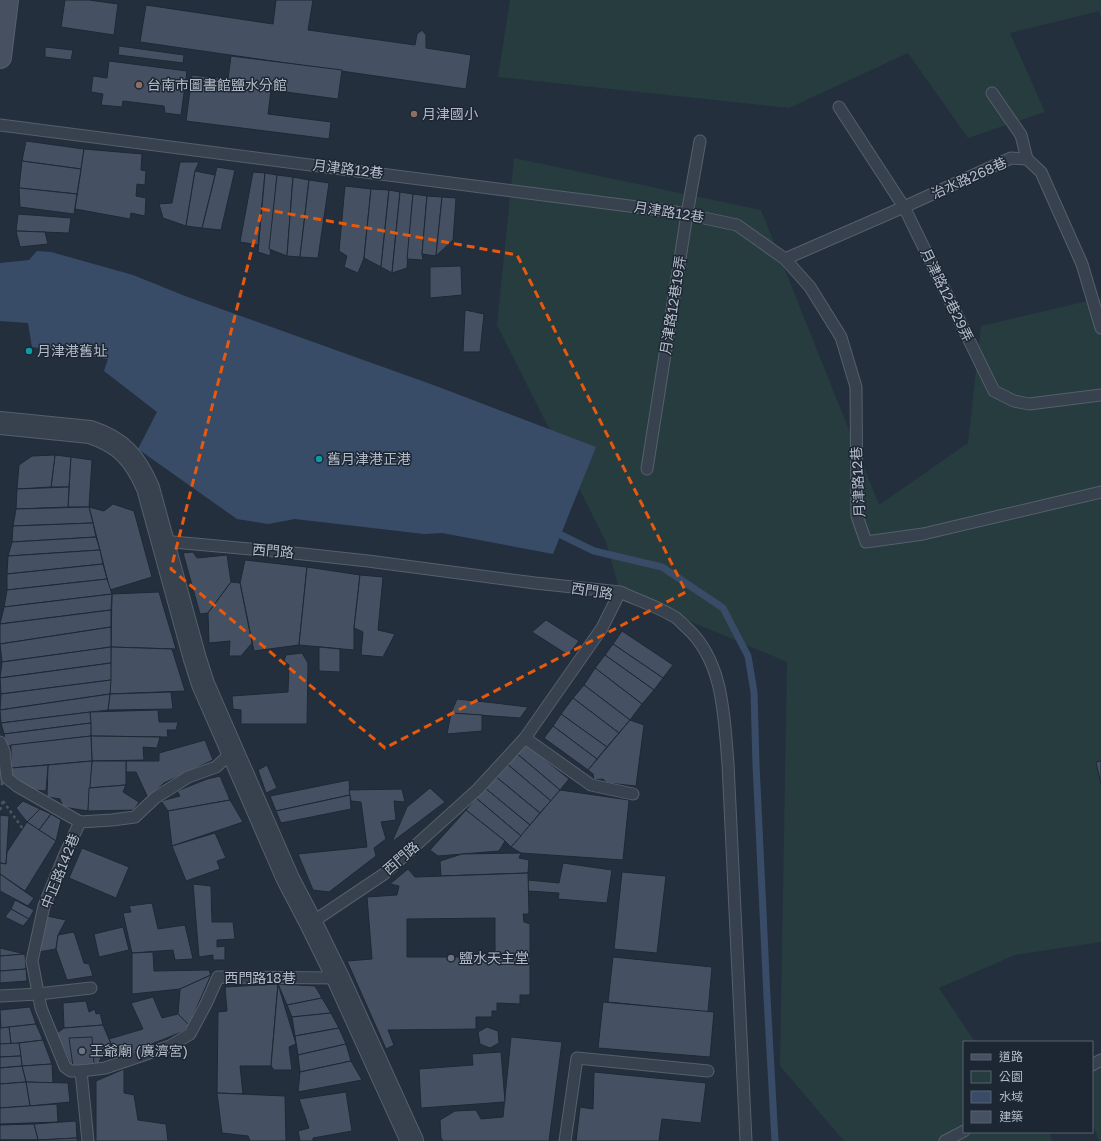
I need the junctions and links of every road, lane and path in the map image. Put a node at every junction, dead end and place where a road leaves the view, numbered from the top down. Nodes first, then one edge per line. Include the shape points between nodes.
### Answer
1 (7, 0) edge
2 (0, 56) edge
3 (992, 93) dead end
4 (839, 106) dead end
5 (0, 125) edge
6 (700, 141) dead end
7 (1027, 160) junction
8 (904, 207) junction
9 (687, 214) junction
10 (785, 259) junction
11 (1101, 328) edge
12 (1101, 395) edge
13 (0, 423) edge
14 (646, 469) dead end
15 (1101, 492) edge
16 (162, 541) junction
17 (620, 592) junction
18 (525, 738) junction
19 (0, 742) edge
20 (232, 752) junction
21 (633, 794) dead end
22 (3, 801) dead end
23 (80, 822) junction
24 (23, 829) dead end
25 (311, 923) junction
26 (338, 978) junction
27 (91, 988) dead end
28 (38, 994) junction
29 (0, 996) edge
30 (81, 1071) junction
31 (708, 1071) dead end
32 (963, 1132) edge
33 (88, 1141) edge
34 (412, 1141) edge
35 (565, 1141) edge
36 (746, 1141) edge
37 (945, 1141) edge

1 - 2 street
3 - 7 lane via 1021,135
4 - 8 lane, 月津路12巷29弄
5 - 9 lane, 月津路12巷
6 - 9 lane, 月津路12巷19弄
7 - 8 lane, 治水路268巷 via 1011,158
7 - 11 lane, 治水路268巷 via 1041,172 1082,264
8 - 10 lane, 治水路268巷
8 - 12 lane, 月津路12巷29弄 via 994,391 1014,401 1029,404
9 - 10 lane, 月津路12巷 via 737,225
9 - 14 lane, 月津路12巷19弄
10 - 15 lane, 月津路12巷 via 810,287 842,336 856,387 857,516 866,542 924,534
13 - 16 street via 90,432 112,441 134,460 141,472 148,488
16 - 17 lane, 西門路 via 368,561
16 - 20 street via 203,684
17 - 18 lane, 西門路 via 602,628
17 - 36 lane via 674,616 695,636 708,655 717,677 724,711 728,764
18 - 21 lane via 591,785
18 - 25 lane, 西門路 via 478,789 384,874
19 - 23 lane, 中正路142巷 via 4,751 7,778
20 - 23 lane via 216,767 188,777 155,798 135,817
20 - 25 street via 288,879
22 - 24 path
23 - 28 lane, 中正路142巷 via 44,906 32,962
25 - 26 street
26 - 30 lane, 西門路18巷 via 218,977 190,1034 170,1046 105,1068
26 - 34 street
27 - 28 lane
28 - 29 lane
28 - 30 lane, 中正路142巷 via 41,1008 65,1067 71,1071
30 - 33 lane
31 - 35 lane via 577,1058
32 - 37 lane

